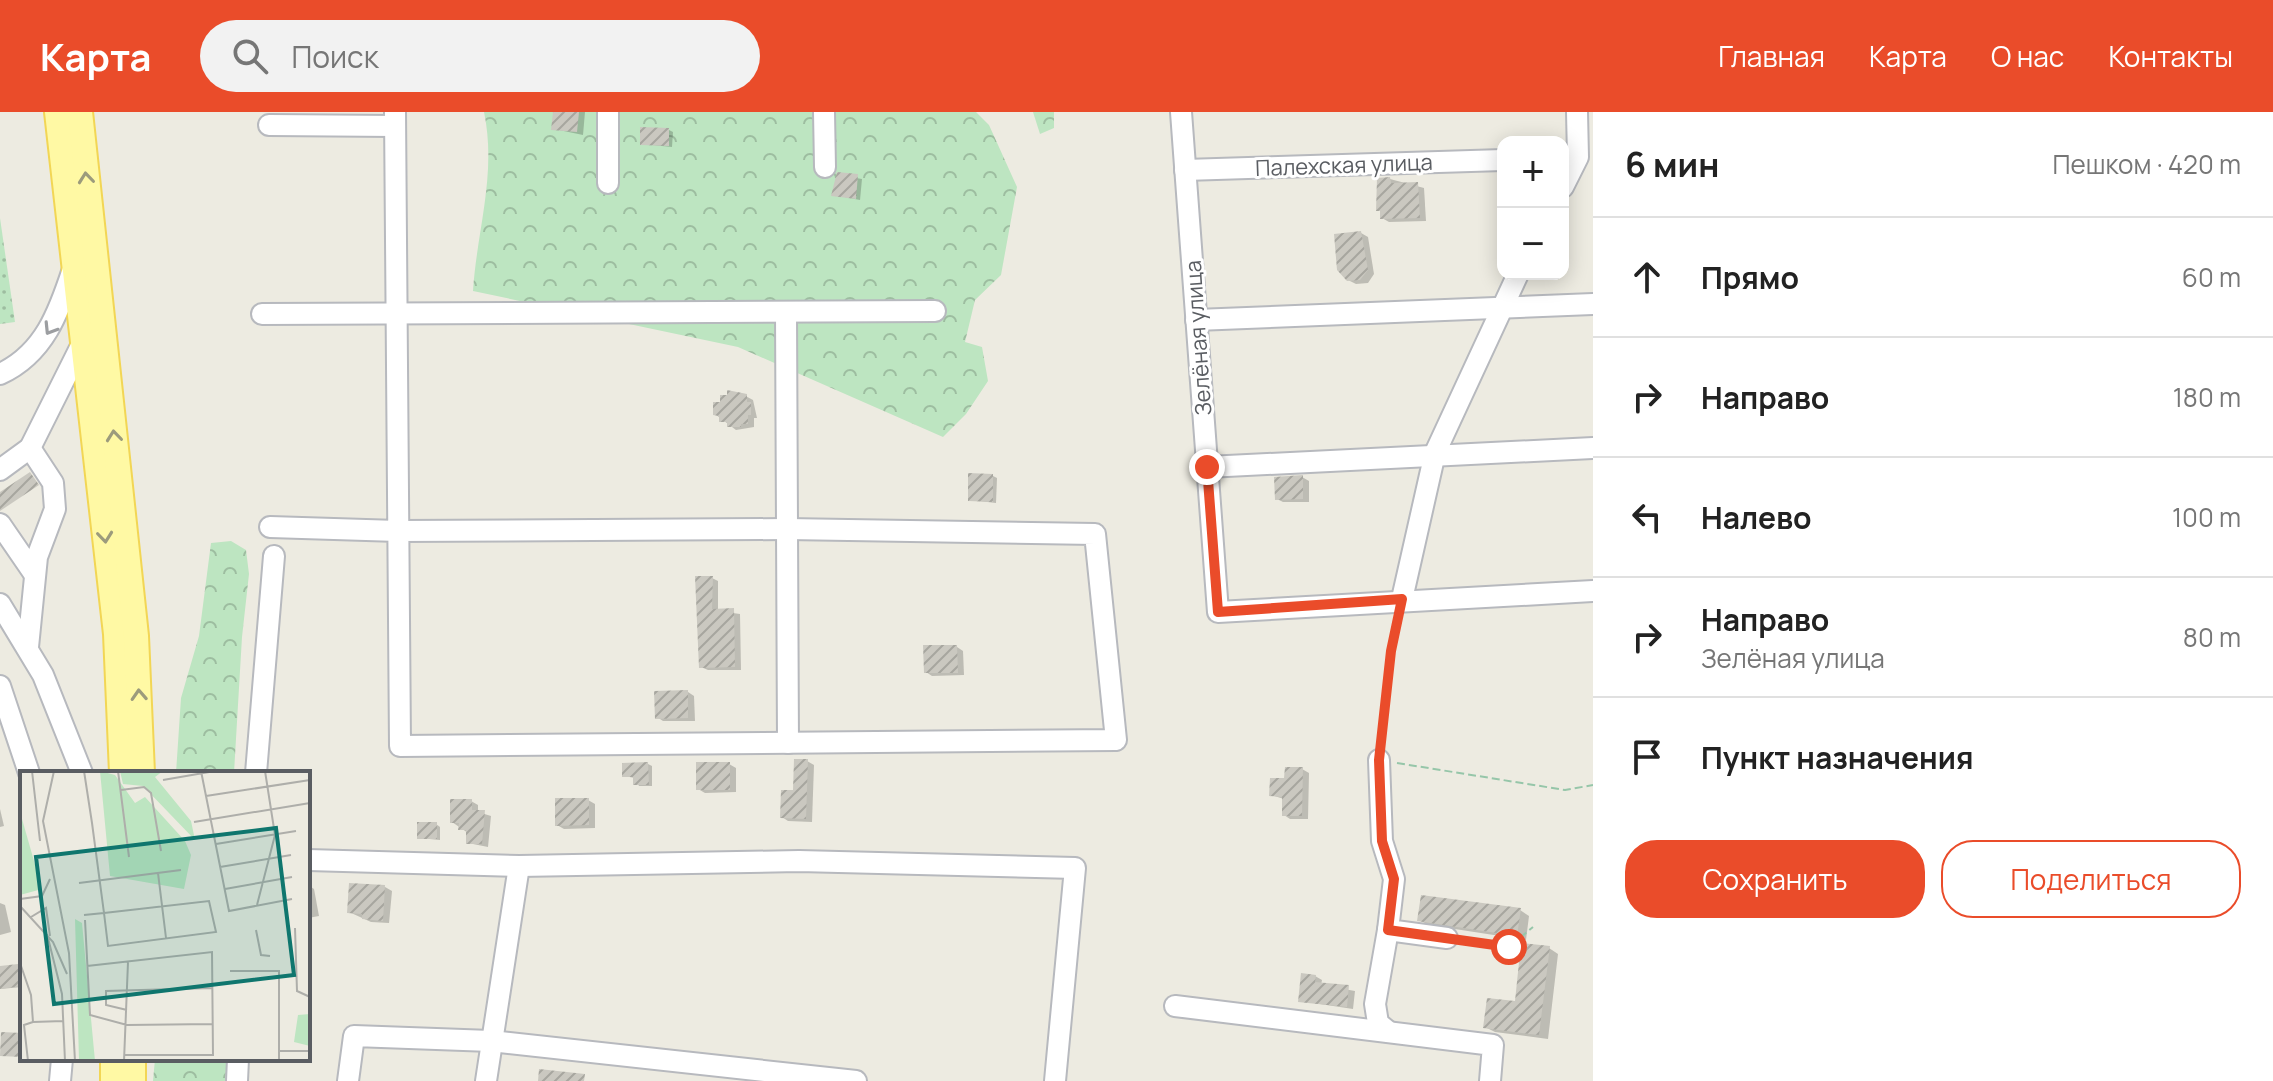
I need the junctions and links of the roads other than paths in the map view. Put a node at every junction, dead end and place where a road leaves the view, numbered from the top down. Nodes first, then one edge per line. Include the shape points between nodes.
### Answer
1 (57, 112) edge
2 (80, 112) edge
3 (608, 112) edge
4 (824, 112) edge
5 (1181, 112) edge
6 (1577, 112) edge
7 (395, 119) edge
8 (269, 125) dead end
9 (1578, 157) edge
10 (1497, 160) edge
11 (825, 167) dead end
12 (1185, 170) junction
13 (1569, 175) edge
14 (608, 183) dead end
15 (74, 265) junction
16 (1515, 280) edge
17 (1593, 304) edge
18 (1500, 308) junction
19 (935, 311) dead end
20 (786, 312) junction
21 (397, 313) junction
22 (262, 314) dead end
23 (1196, 320) junction
24 (83, 342) junction
25 (0, 374) edge
26 (30, 448) junction
27 (1593, 448) edge
28 (1435, 453) junction
29 (1207, 467) junction
30 (0, 470) edge
31 (0, 524) edge
32 (270, 527) dead end
33 (787, 529) junction
34 (398, 531) junction
35 (274, 556) dead end
36 (35, 575) junction
37 (1593, 591) edge
38 (1402, 599) junction
39 (4, 617) edge
40 (28, 647) junction
41 (0, 686) edge
42 (788, 743) junction
43 (1379, 760) road end
44 (28, 771) edge
45 (81, 771) edge
46 (122, 771) edge
47 (142, 771) edge
48 (256, 771) edge
49 (310, 860) edge
50 (519, 866) junction
51 (1388, 930) junction
52 (1447, 938) road end
53 (1175, 1006) dead end
54 (1389, 1032) junction
55 (491, 1041) junction
56 (62, 1061) edge
57 (238, 1061) edge
58 (60, 1081) edge
59 (237, 1081) edge
60 (348, 1081) edge
61 (486, 1081) edge
62 (856, 1081) edge
63 (1055, 1081) edge
64 (1490, 1081) edge

1 - 15 main road
47 -> 2 main road via 136,636
3 - 14 street
4 - 11 street
5 - 12 street, Зелёная улица
6 - 9 street
7 - 8 street
7 - 21 street
9 - 13 street
10 - 12 street, Палехская улица
12 - 23 street, Зелёная улица
15 - 24 main road
15 -> 25 street via 58,316 41,343
16 - 18 street
17 - 18 street
18 - 23 street
18 - 28 street
19 - 20 street
20 - 21 street
20 - 33 street
21 - 22 street
21 - 34 street
23 - 29 street, Зелёная улица
24 - 26 street
24 -> 46 main road via 116,634
26 - 30 street
26 - 36 street via 53,483 55,509
27 - 28 street
28 - 29 street
28 - 38 street
29 - 38 street, Зелёная улица via 1218,612
31 - 36 street
32 - 34 street
33 - 34 street
33 - 42 street
33 - 42 street via 1095,534 1116,740
34 - 42 street via 400,746
35 - 48 street
36 - 40 street
37 - 38 street
39 - 40 street
40 - 45 street
41 - 44 street
43 - 51 street via 1382,841 1394,879
49 - 50 street
50 - 55 street
50 - 63 street via 799,861 1075,868
51 - 52 street
51 - 54 street via 1375,1004 1378,1023
53 - 54 street
54 - 64 street via 1493,1045
55 - 60 street via 354,1036
55 - 61 street
55 - 62 street
56 - 58 street
57 - 59 street

